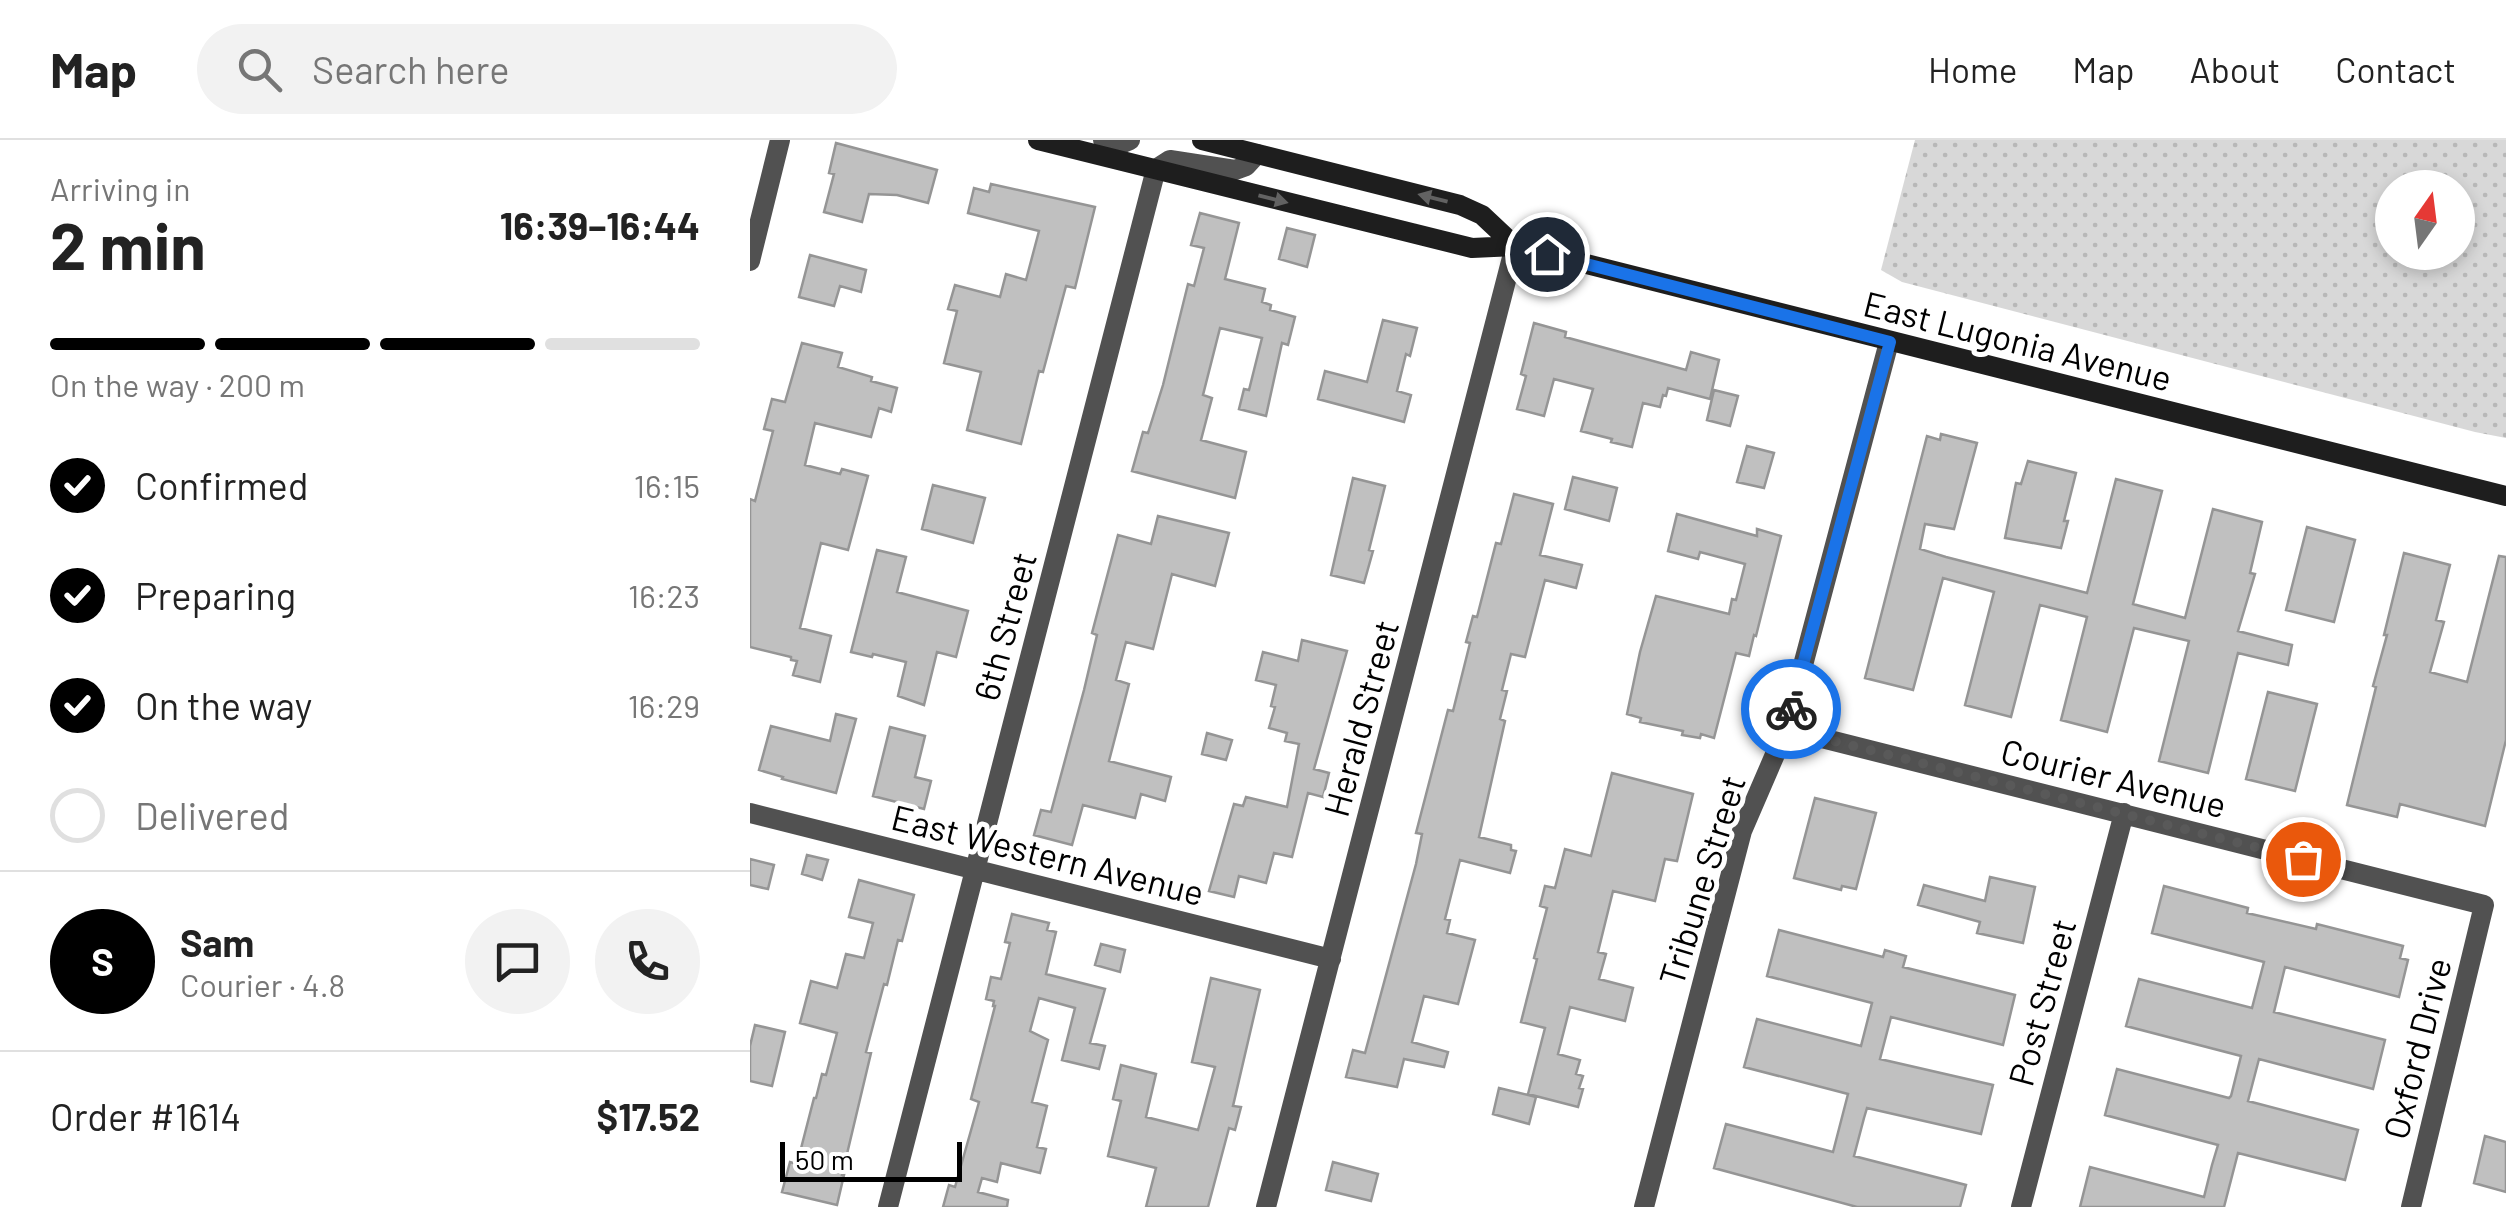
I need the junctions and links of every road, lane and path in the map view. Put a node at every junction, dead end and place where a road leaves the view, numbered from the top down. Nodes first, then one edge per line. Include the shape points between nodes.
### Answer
1 (780, 140) edge
2 (1042, 140) edge
3 (1104, 140) edge
4 (1130, 140) edge
5 (1202, 140) edge
6 (1257, 154) junction
7 (1156, 169) junction
8 (1515, 246) junction
9 (750, 261) edge
10 (1890, 342) junction
11 (2506, 496) edge
12 (1786, 729) junction
13 (750, 813) edge
14 (2124, 813) junction
15 (974, 870) junction
16 (2484, 905) joint
17 (1331, 959) junction
18 (888, 1207) edge
19 (1266, 1207) edge
20 (1644, 1207) edge
21 (2022, 1207) edge
22 (2410, 1207) edge

1 - 9 street
2 - 7 main road, East Lugonia Avenue
3 - 4 street
5 - 6 main road, East Lugonia Avenue
6 - 7 street via 1235,170 1170,160
8 -> 6 main road, East Lugonia Avenue via 1460,204
7 -> 8 main road, East Lugonia Avenue via 1472,248
7 - 15 street, 6th Street
8 - 10 main road, East Lugonia Avenue
8 - 17 street, Herald Street
10 - 11 main road, East Lugonia Avenue
10 - 12 street, Tribune Street
12 - 14 street, Courier Avenue
12 - 20 street, Tribune Street via 1742,832
13 - 15 street, East Western Avenue
14 - 16 street, Courier Avenue
14 - 21 street, Post Street
15 - 17 street, East Western Avenue
15 - 18 street, 6th Street
16 - 22 street, Oxford Drive
17 - 19 street, Herald Street

